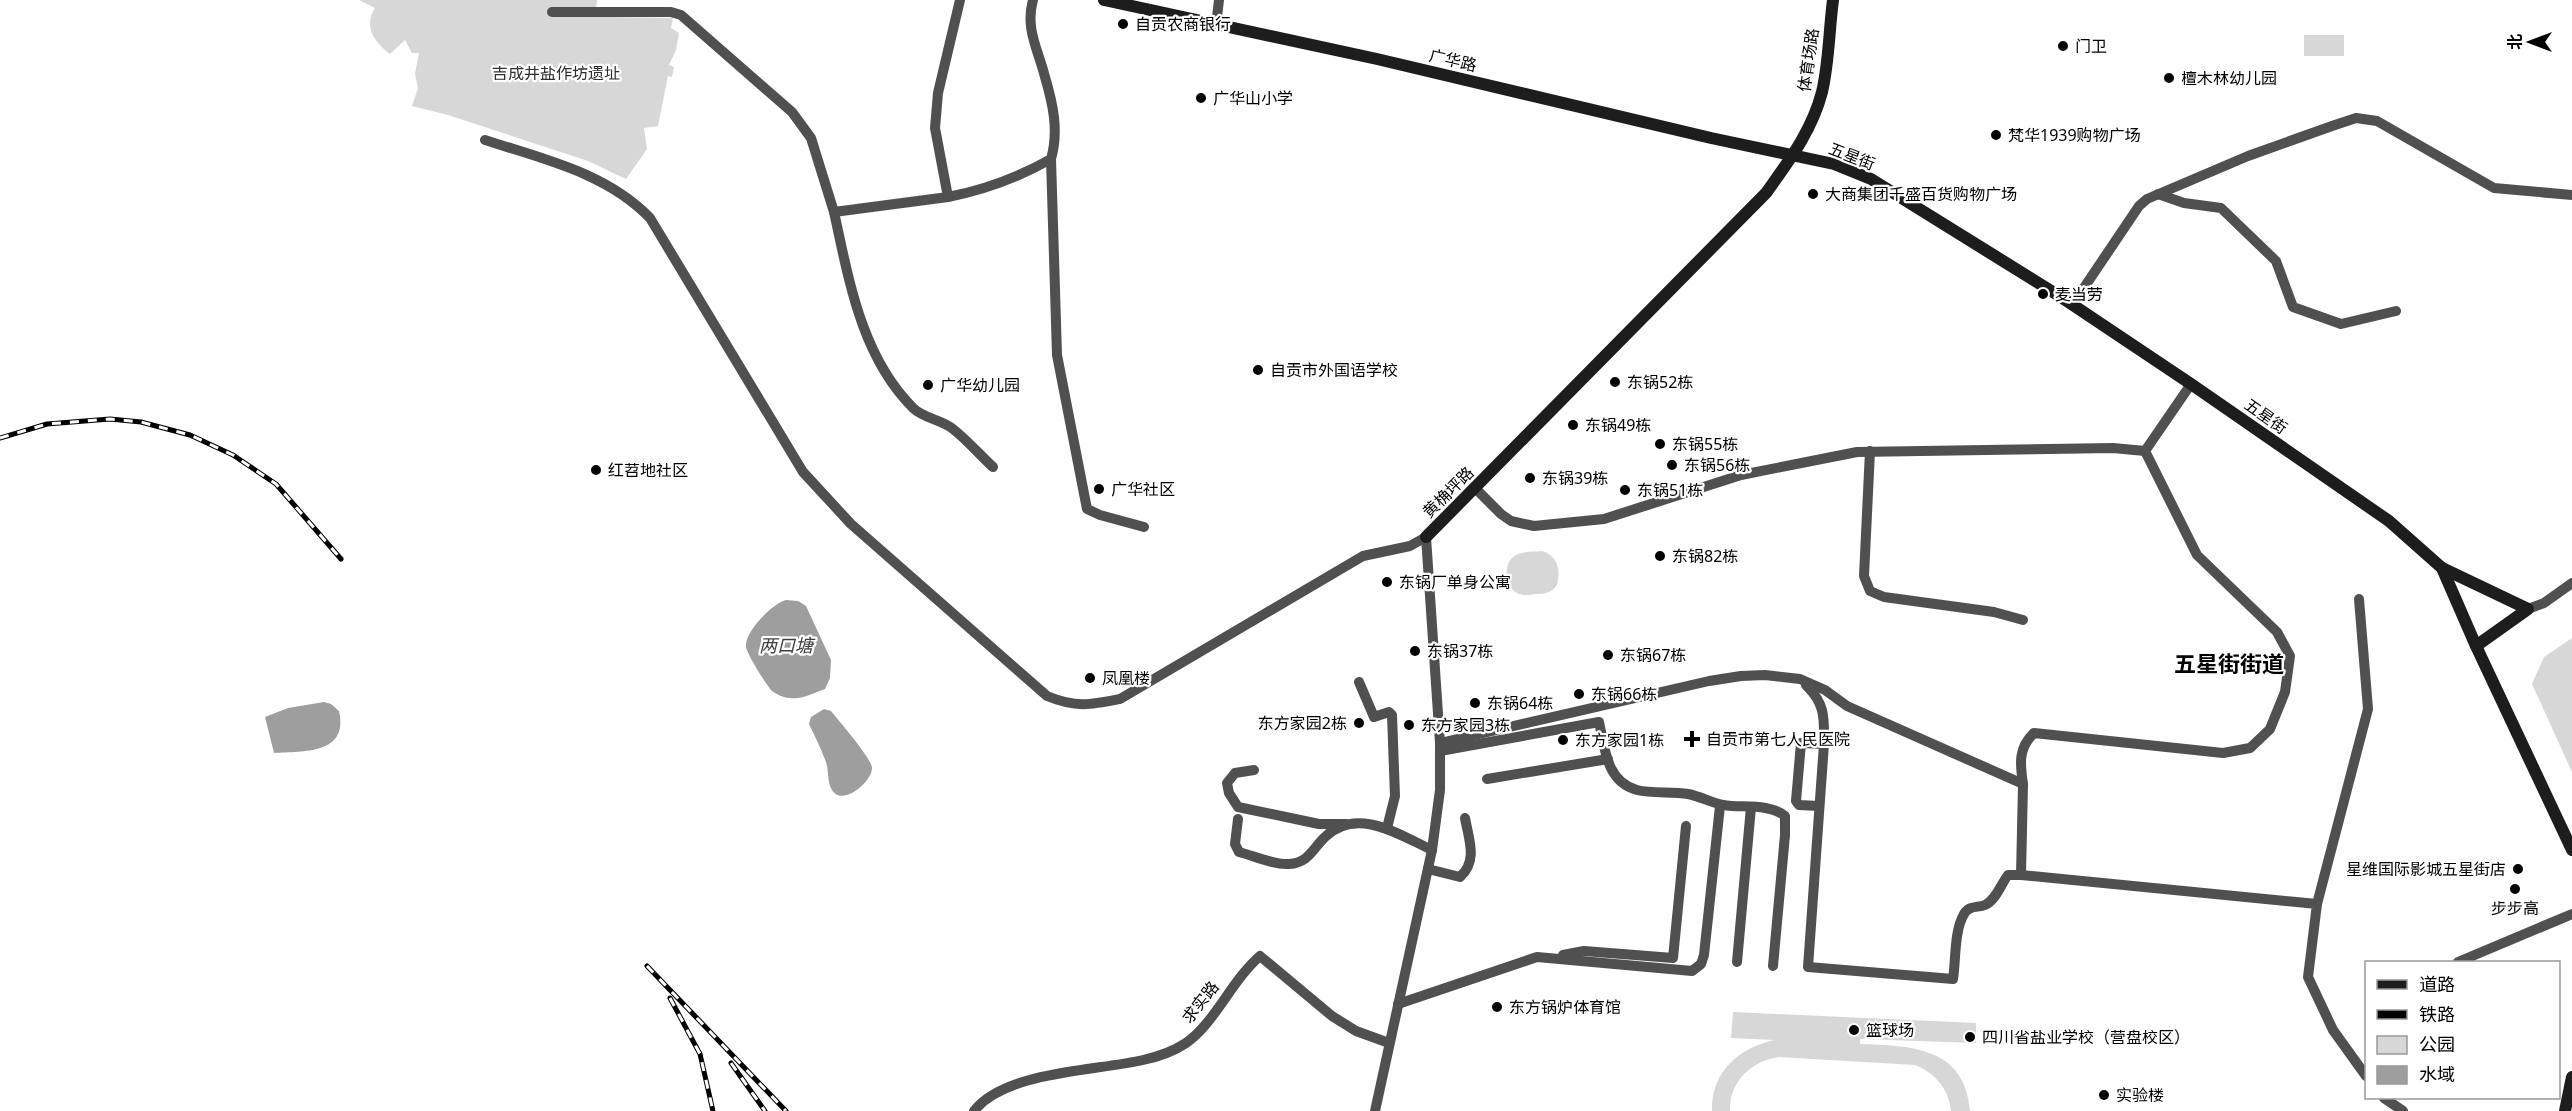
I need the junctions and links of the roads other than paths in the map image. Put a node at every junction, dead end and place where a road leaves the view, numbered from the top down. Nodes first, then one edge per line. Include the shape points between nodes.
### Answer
1 (960, 0) edge
2 (1033, 0) edge
3 (1104, 0) edge
4 (1219, 0) edge
5 (1833, 0) edge
6 (552, 12) dead end
7 (1216, 25) junction
8 (485, 140) dead end
9 (1794, 155) junction
10 (1051, 159) junction
11 (2158, 194) junction
12 (2572, 195) edge
13 (948, 197) junction
14 (834, 212) junction
15 (2073, 304) junction
16 (2396, 311) dead end
17 (2191, 384) junction
18 (1870, 451) junction
19 (2145, 451) junction
20 (993, 467) dead end
21 (1475, 488) junction
22 (1144, 527) dead end
23 (1426, 537) junction
24 (2442, 568) junction
25 (2572, 583) edge
26 (2360, 599) dead end
27 (2528, 609) junction
28 (2023, 620) dead end
29 (2476, 646) junction
30 (1800, 679) junction
31 (1359, 682) dead end
32 (1824, 744) junction
33 (1440, 747) junction
34 (1608, 759) junction
35 (1254, 770) dead end
36 (1487, 779) dead end
37 (2023, 784) junction
38 (1720, 806) junction
39 (1819, 806) junction
40 (1750, 807) junction
41 (1465, 818) dead end
42 (1238, 819) dead end
43 (1346, 824) junction
44 (1686, 826) dead end
45 (1387, 828) junction
46 (1432, 850) junction
47 (2572, 850) edge
48 (1428, 869) junction
49 (2021, 875) junction
50 (2317, 904) junction
51 (2572, 915) edge
52 (1551, 958) junction
53 (2463, 961) edge
54 (1737, 963) dead end
55 (1773, 966) dead end
56 (1398, 1004) junction
57 (1389, 1043) junction
58 (2365, 1073) edge
59 (2572, 1077) edge
60 (2385, 1099) edge
61 (974, 1111) edge
62 (1375, 1111) edge
63 (2403, 1111) edge
64 (2565, 1111) edge

1 - 13 street via 938,93 935,128
2 - 10 street via 1030,30 1055,119 1056,141
3 - 7 main road, 广华路
4 - 7 street
5 - 9 main road, 体育场路 via 1822,91
6 - 14 street via 681,15 792,112 811,138
7 - 9 main road, 广华路
8 - 23 street via 586,174 637,204 650,218 803,472 851,525 1047,696 1068,704 1090,705 1120,699 1363,556 1410,546
9 - 15 main road, 五星街 via 1834,164 1871,179
9 - 21 main road, 黄桷坪路 via 1766,193
10 - 13 street via 975,192
10 - 22 street via 1057,355 1087,509
11 - 12 street via 2248,156 2356,118 2377,121 2494,188
11 - 15 street via 2139,206
11 - 16 street via 2184,203 2221,208 2276,261 2293,307 2341,324
13 - 14 street
14 - 20 street via 850,284 868,340 884,370 914,410 952,428
15 - 17 main road, 五星街
17 - 19 street
17 - 24 main road, 五星街 via 2389,521
18 - 19 street via 2113,448
18 - 21 street via 1741,475 1624,514 1582,523 1521,525 1501,514
18 - 28 street via 1864,576 1870,591 1884,597 1994,612
19 - 37 street via 2197,555 2277,632 2290,656 2284,692 2270,729 2250,748 2223,753 2034,733 2025,742 2020,761
21 - 23 main road, 黄桷坪路
23 - 33 street, 黄桷坪路
24 - 27 main road
24 - 29 main road, 五星街
25 - 27 street
26 - 50 street via 2368,709
27 - 29 main road
29 - 47 main road, 五星街
30 - 32 street via 1816,695 1824,713
30 - 33 street via 1765,675 1709,681
30 - 37 street via 1826,690 1847,706
31 - 45 street via 1374,717 1389,712 1392,715 1395,796
32 - 39 street
32 - 39 street via 1800,743 1796,801 1799,805
33 - 34 street via 1599,722
33 - 46 street, 黄桷坪路 via 1440,789
34 - 36 street
34 - 38 street via 1615,777 1638,790 1687,794
35 - 43 street via 1235,773 1227,783 1238,807 1318,824
37 - 49 street
38 - 40 street
38 - 52 street via 1701,964 1692,970
39 - 49 street via 1808,967 1953,979 1965,912 1987,905 2008,875
40 - 54 street
40 - 55 street via 1778,810 1785,816
41 - 48 street via 1472,853 1469,869 1460,877
42 - 43 street via 1235,844 1239,852 1288,864 1305,860 1325,837
43 - 45 street via 1369,823
44 - 52 street via 1673,958 1584,951
45 - 46 street
46 - 48 street, 黄桷坪路
48 - 56 street, 黄桷坪路
49 - 50 street
50 - 58 street via 2308,977 2333,1030
51 - 53 street
52 - 56 street via 1536,957
56 - 57 street, 黄桷坪路
57 - 61 street, 求实路 via 1356,1031 1332,1016 1260,956 1246,967 1186,1043 1143,1060 1028,1080 1002,1090
57 - 62 street, 黄桷坪路
59 - 64 main road
60 - 63 street

